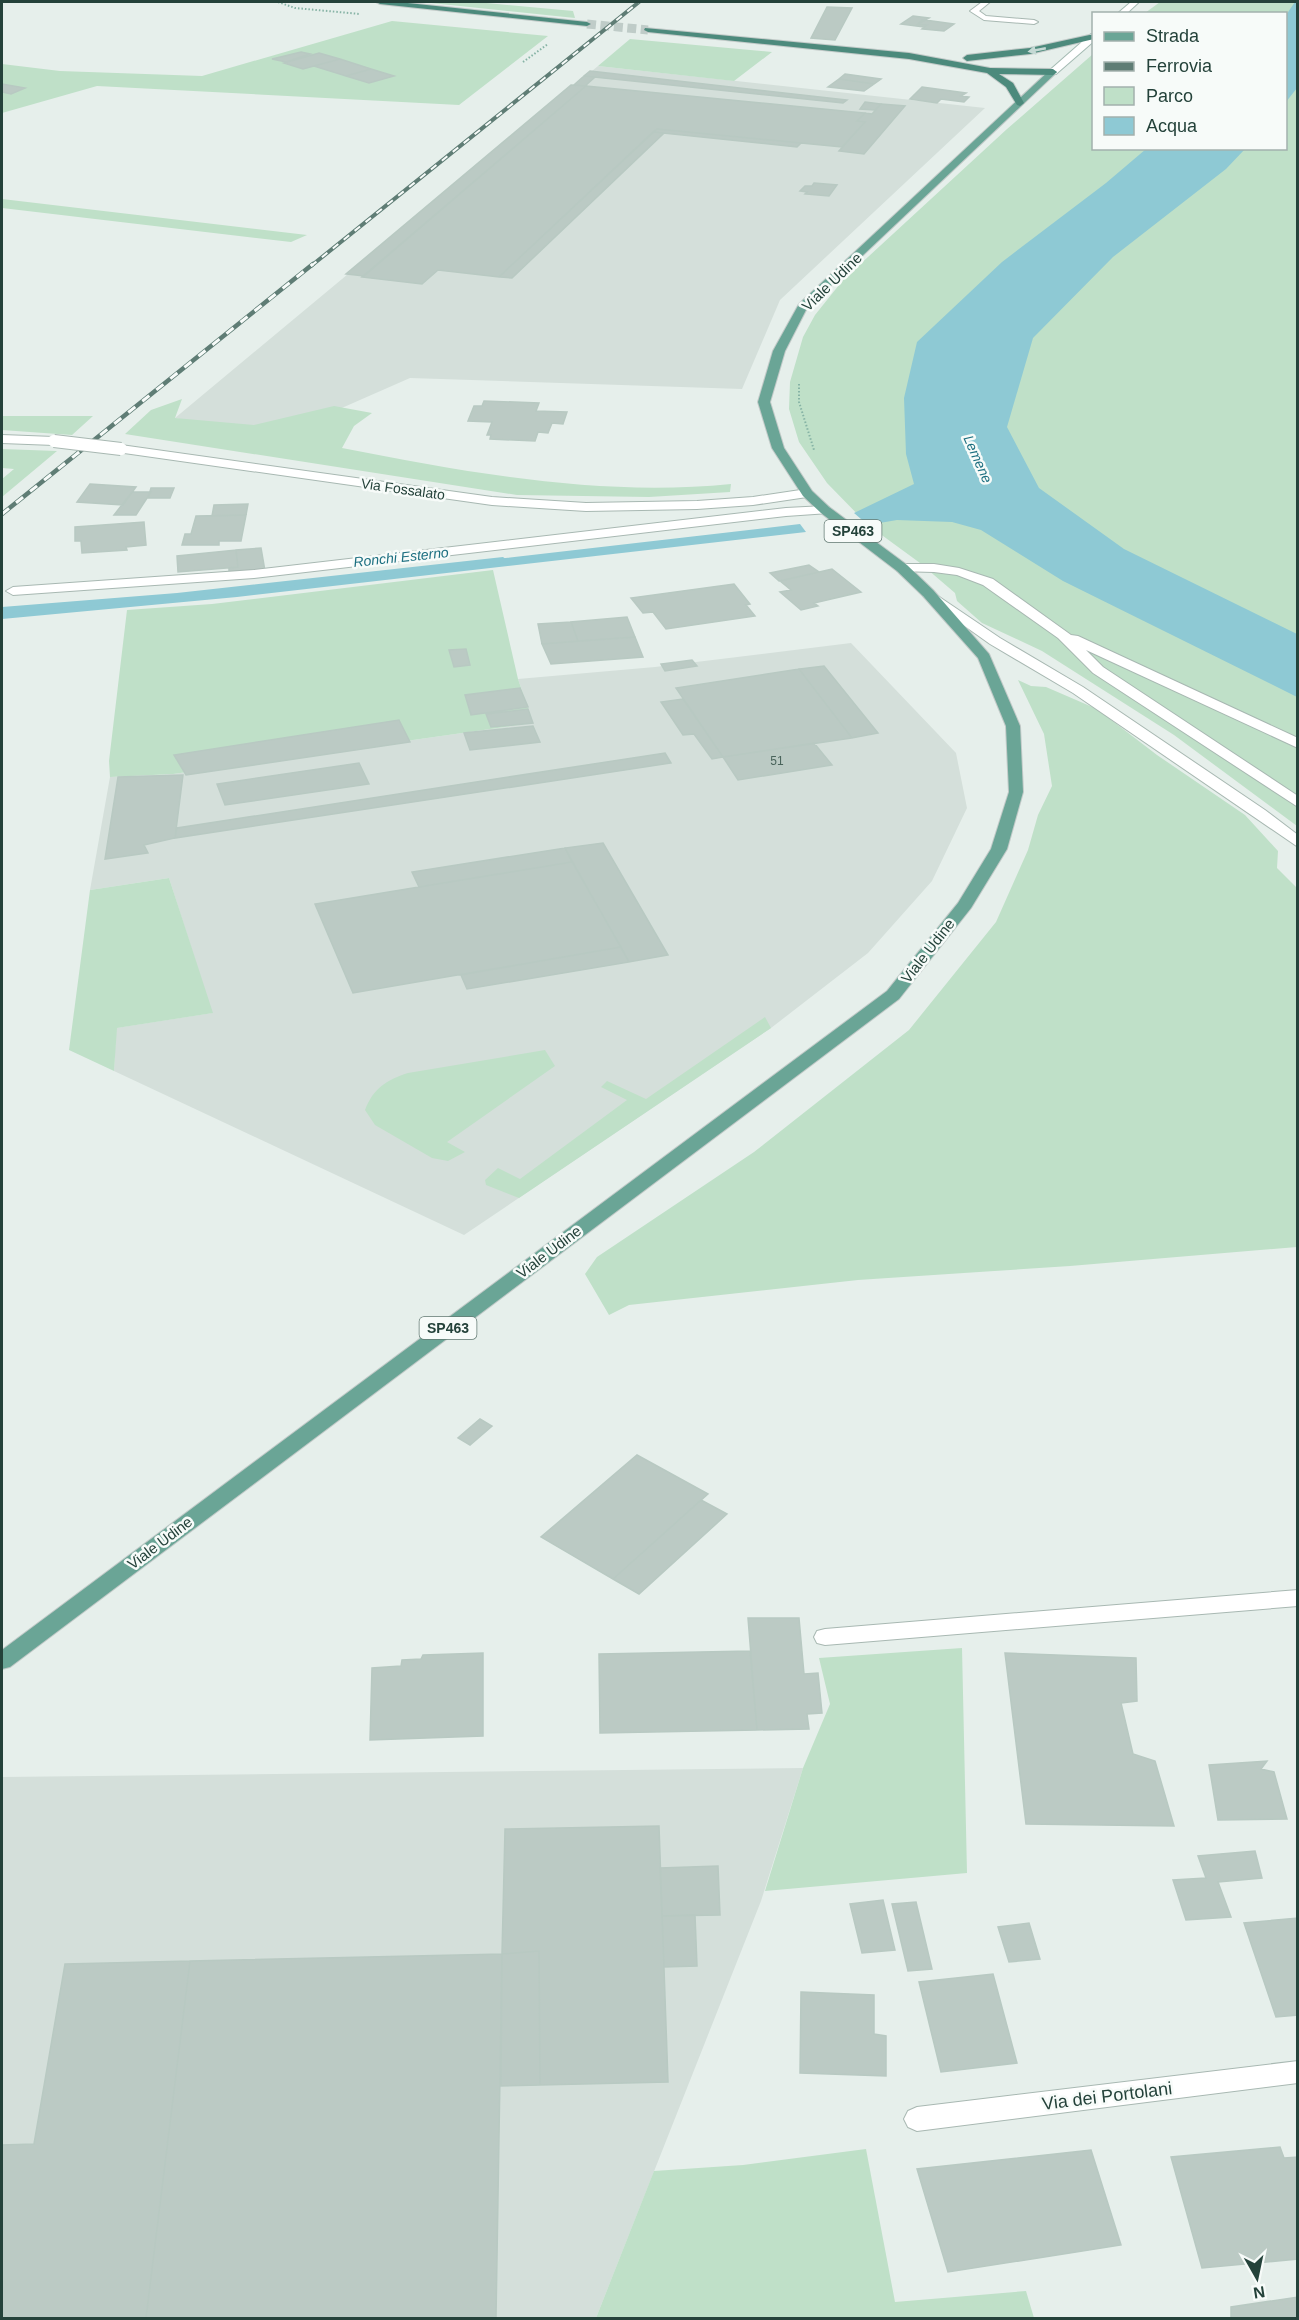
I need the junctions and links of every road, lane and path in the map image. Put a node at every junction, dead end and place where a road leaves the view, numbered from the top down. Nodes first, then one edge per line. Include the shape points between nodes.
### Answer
1 (380, 2) edge
2 (388, 2) edge
3 (986, 2) edge
4 (1135, 2) edge
5 (416, 6) junction
6 (1123, 12) edge
7 (1034, 22) dead end
8 (586, 24) tunnel mouth
9 (648, 30) tunnel mouth
10 (1092, 36) edge
11 (1092, 38) edge
12 (909, 56) junction
13 (967, 58) junction
14 (990, 71) junction
15 (1053, 72) junction
16 (1020, 103) junction
17 (799, 380) dead end
18 (2, 439) edge
19 (818, 457) dead end
20 (807, 493) junction
21 (825, 510) junction
22 (902, 568) junction
23 (13, 591) dead end
24 (928, 593) junction
25 (1063, 635) junction
26 (1298, 744) edge
27 (1298, 803) edge
28 (1298, 843) edge
29 (1298, 1598) edge
30 (825, 1637) dead end
31 (2, 1661) edge
32 (1298, 2072) edge
33 (917, 2119) dead end

1 - 5 highway
2 - 5 highway
3 - 7 street via 974,11 984,18
4 - 6 street
5 - 8 highway
9 - 12 highway
10 -> 13 highway via 1030,51
11 - 15 street, Viale Udine / SP463
12 - 13 highway
12 - 14 highway
13 - 15 highway via 1031,63
14 - 15 highway
14 - 16 highway via 1010,85
15 - 16 main road, Viale Udine / SP463
16 - 20 main road, Viale Udine / SP463 via 804,306 778,351 764,402 778,448
17 - 19 path via 799,402
18 - 20 street, Via Fossalato, bridge via 122,449 492,501 586,507 697,505
20 - 21 main road, Viale Udine / SP463
21 - 22 main road, Viale Udine / SP463
21 - 23 street via 254,574
22 - 24 main road, Viale Udine / SP463
22 - 25 street via 959,572 988,582
24 - 28 street via 995,641 1078,690
24 - 31 main road, Viale Udine / SP463 via 984,657 1013,726 1016,792 999,849 965,905 894,995
25 - 26 street
25 - 27 street via 1098,670
29 - 30 street
32 - 33 street, Via dei Portolani

